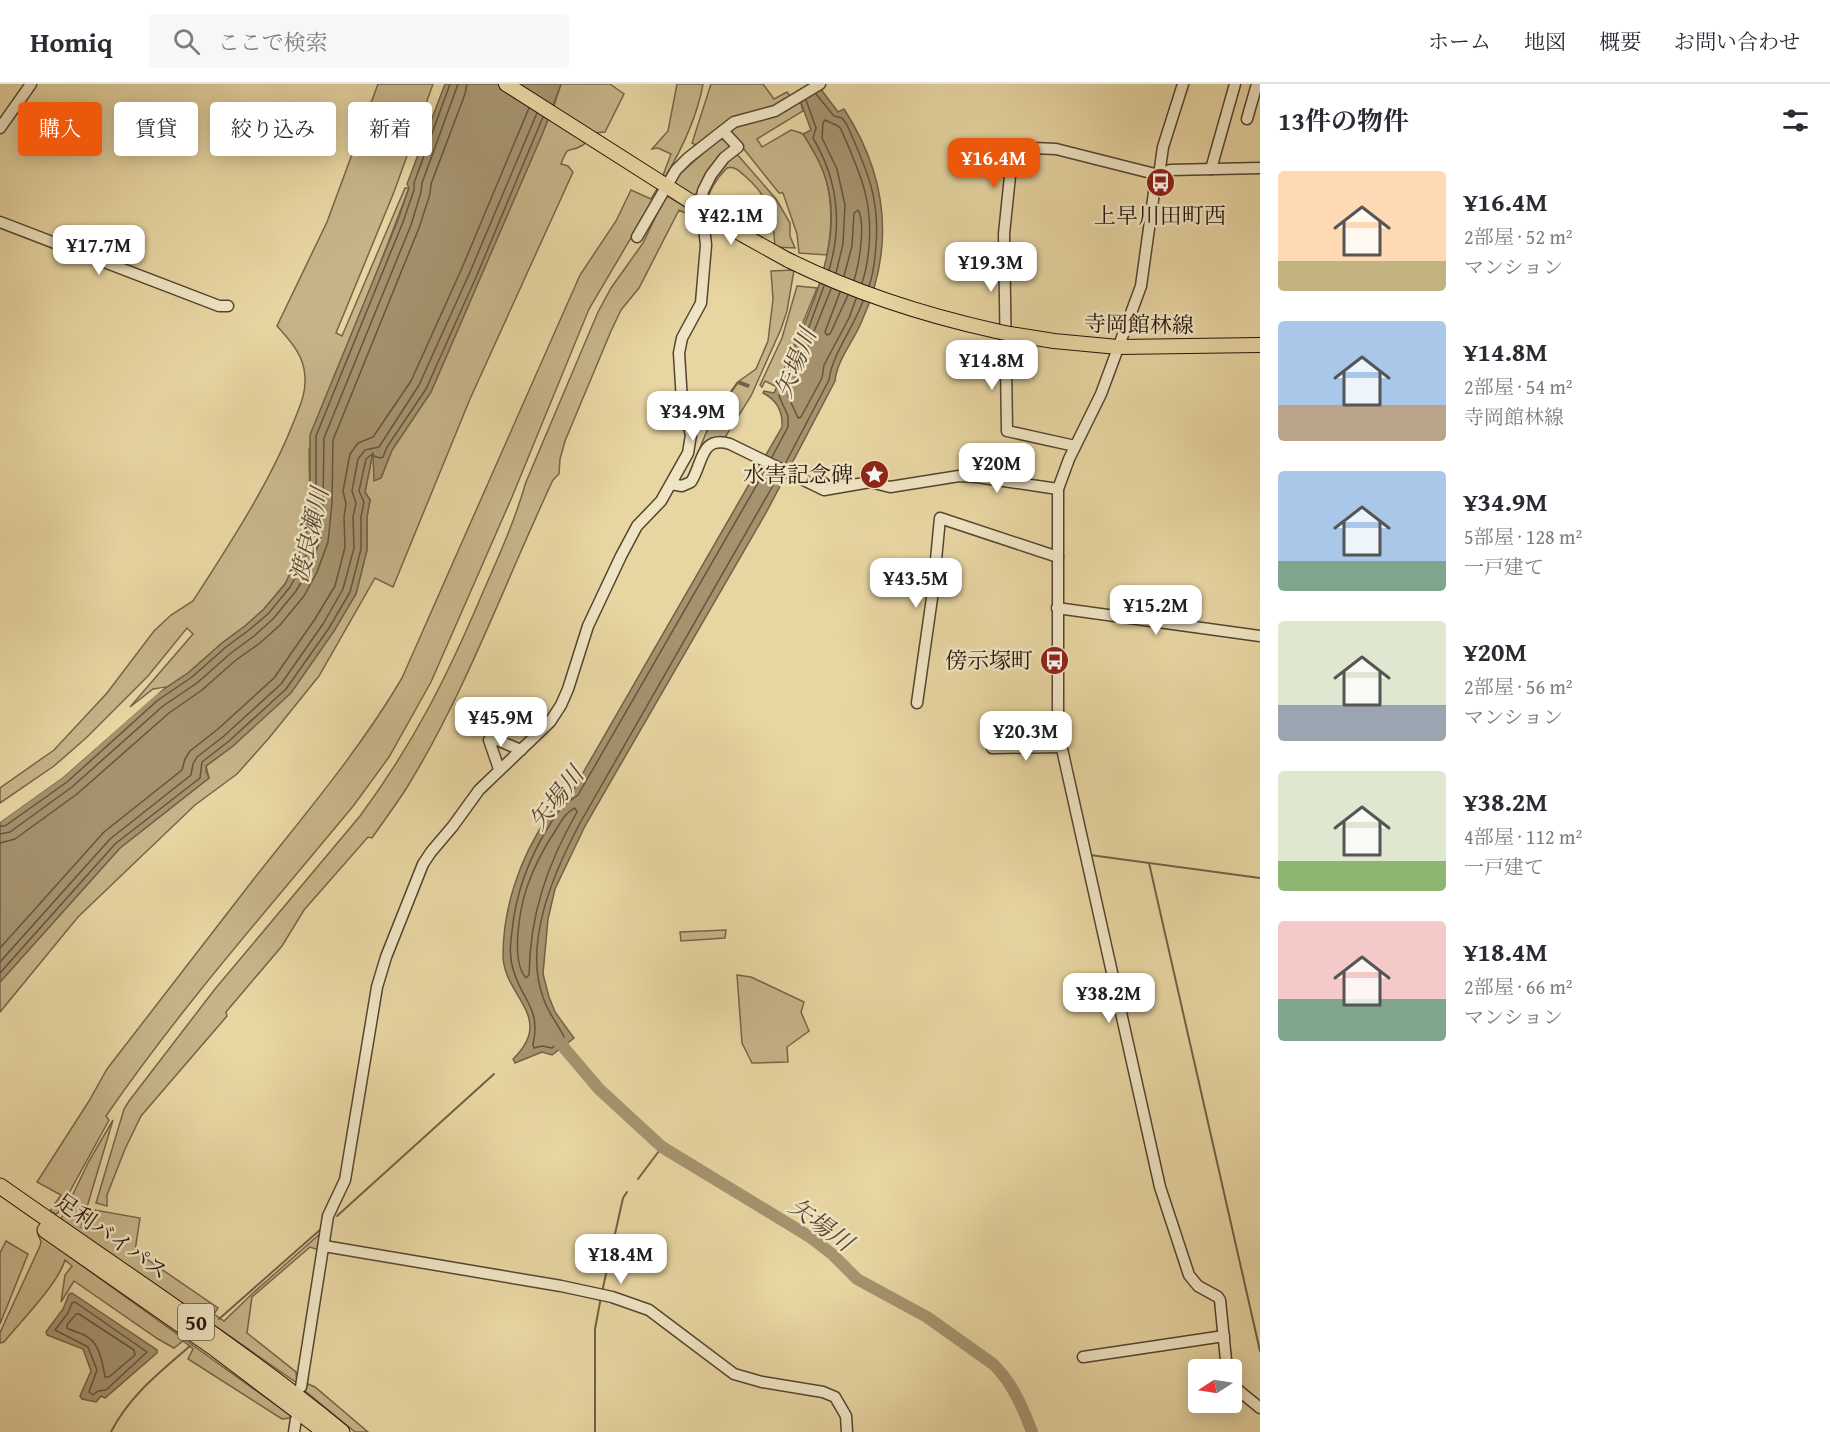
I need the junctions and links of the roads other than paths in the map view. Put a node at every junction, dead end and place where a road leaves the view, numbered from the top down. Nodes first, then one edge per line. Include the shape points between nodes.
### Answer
1 (31, 84) edge
2 (506, 84) edge
3 (820, 84) edge
4 (1183, 84) edge
5 (1234, 84) edge
6 (1257, 84) edge
7 (1247, 119) dead end
8 (0, 128) edge
9 (723, 131) junction
10 (1260, 168) edge
11 (1211, 169) junction
12 (1158, 175) junction
13 (664, 185) junction
14 (0, 222) edge
15 (638, 237) dead end
16 (228, 306) dead end
17 (1260, 345) edge
18 (1118, 347) junction
19 (1075, 446) junction
20 (671, 484) junction
21 (1058, 489) junction
22 (1058, 557) junction
23 (1057, 608) junction
24 (1260, 636) edge
25 (917, 703) dead end
26 (1061, 747) junction
27 (992, 748) dead end
28 (521, 750) junction
29 (499, 769) junction
30 (0, 1186) edge
31 (0, 1198) edge
32 (43, 1222) junction
33 (324, 1246) junction
34 (1224, 1336) junction
35 (1083, 1357) dead end
36 (1226, 1359) edge
37 (301, 1387) dead end
38 (1242, 1393) edge
39 (1260, 1408) edge
40 (296, 1419) dead end
41 (294, 1432) edge
42 (325, 1432) edge
43 (342, 1432) edge
44 (847, 1432) edge

1 - 8 street
2 - 13 main road, 寺岡館林線
3 - 9 street via 764,115 734,122
4 - 12 street
5 - 11 street
6 - 7 street
9 - 13 street via 688,158
9 - 20 street via 738,147 717,166 703,191 701,211 706,245 701,303 682,338 679,353 690,440 688,453
10 - 11 street
11 - 12 street via 1170,170
12 - 18 street via 1141,286
12 - 19 street via 1056,149 1013,147 1004,234 1006,431
13 - 15 street
13 - 18 main road, 寺岡館林線, bridge via 788,260 899,306 1003,332
14 - 16 street via 219,306
17 - 18 main road, 寺岡館林線
18 - 19 street via 1101,394
19 - 21 street
20 - 21 street via 682,486 691,482 704,451 720,442 820,490 870,482 890,487 959,476
20 - 28 street via 626,546 588,626 561,705 550,722
21 - 22 street
22 - 23 street
22 - 25 street via 940,518
23 - 24 street
23 - 26 street via 1057,725
26 - 27 street
26 - 34 street via 1160,1187 1189,1275 1194,1283 1220,1300
28 - 29 street
28 - 29 street via 489,740
29 - 33 street via 431,852 414,884 386,957 377,987 345,1180 328,1216
30 - 32 highway, 足利バイパス / 50
31 - 32 highway, 足利バイパス / 50
32 - 42 highway, 足利バイパス / 50
32 - 43 highway, 足利バイパス / 50 via 221,1339
33 - 37 street
33 - 44 street via 561,1286 649,1310 734,1374 835,1397 846,1416
34 - 35 street
34 - 36 street
38 - 39 street
40 - 41 street

